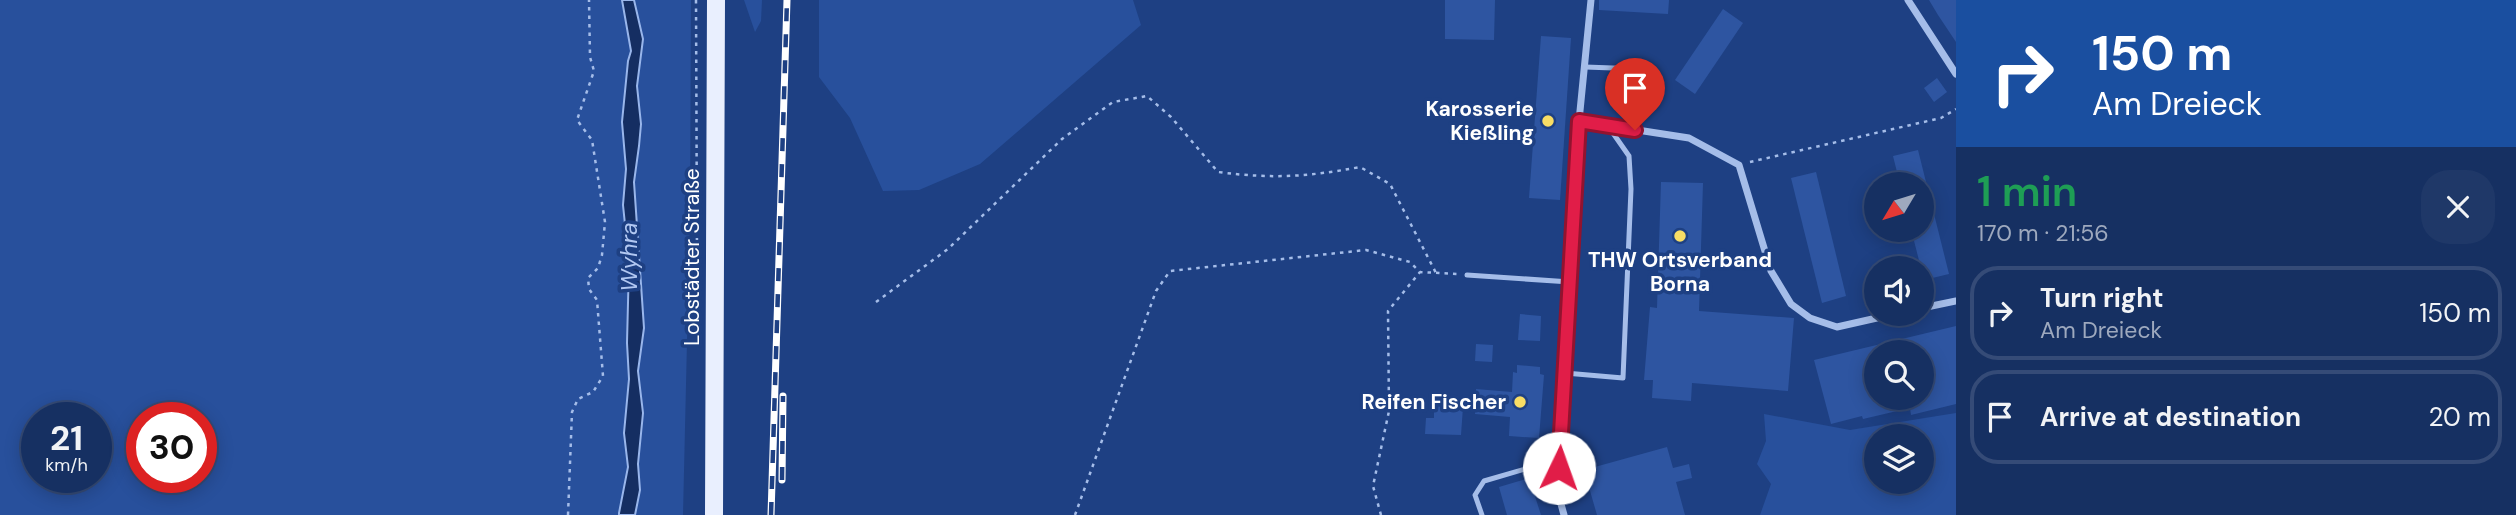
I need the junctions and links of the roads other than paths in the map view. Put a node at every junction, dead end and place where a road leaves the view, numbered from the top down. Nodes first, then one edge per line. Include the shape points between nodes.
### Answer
1 (716, 0) edge
2 (1591, 0) edge
3 (1908, 0) edge
4 (1584, 67) junction
5 (1642, 69) dead end
6 (1956, 74) edge
7 (1579, 121) junction
8 (1608, 126) junction
9 (1466, 275) road end
10 (1570, 282) junction
11 (1956, 301) edge
12 (1934, 306) edge
13 (1864, 321) edge
14 (1565, 373) junction
15 (1559, 468) junction
16 (715, 515) edge
17 (1482, 515) edge
18 (1564, 515) edge

1 - 16 main road, Lobstädter Straße
2 - 4 street
3 - 6 street
4 - 5 lane
4 - 7 street
7 - 8 street
7 - 10 street
8 - 13 street via 1689,138 1739,165 1771,271 1791,304 1810,318 1837,327
8 - 14 lane via 1629,156 1631,189 1623,378
9 - 10 lane
10 - 14 street
11 - 12 street
14 - 15 street
15 - 17 lane via 1532,467 1484,481 1475,495
15 - 18 street via 1558,493

